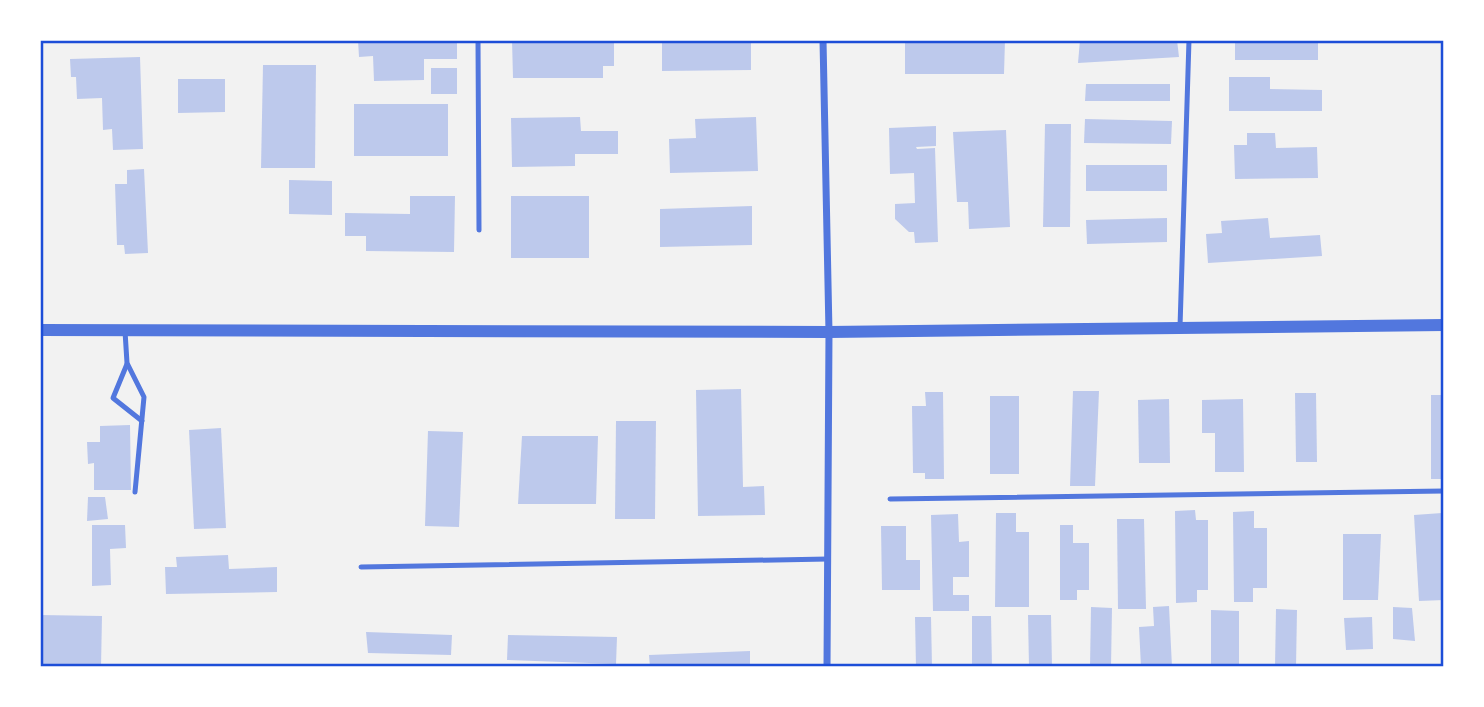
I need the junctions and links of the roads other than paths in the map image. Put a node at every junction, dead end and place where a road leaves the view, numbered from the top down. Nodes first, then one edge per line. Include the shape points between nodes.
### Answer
1 (478, 40) edge
2 (823, 40) edge
3 (1189, 40) edge
4 (479, 230) dead end
5 (1444, 325) edge
6 (1180, 328) junction
7 (40, 330) edge
8 (125, 331) junction
9 (829, 332) junction
10 (127, 363) junction
11 (142, 421) junction
12 (1444, 491) edge
13 (135, 492) dead end
14 (890, 499) dead end
15 (828, 559) junction
16 (361, 567) dead end
17 (827, 667) edge

1 - 4 lane
2 - 9 street
3 - 6 lane
5 - 6 street
6 - 9 street
7 - 8 street
8 - 9 street
8 - 10 lane
9 - 15 street
10 - 11 lane via 144,397
10 - 11 lane via 113,398
11 - 13 lane
12 - 14 lane
15 - 16 lane
15 - 17 street

